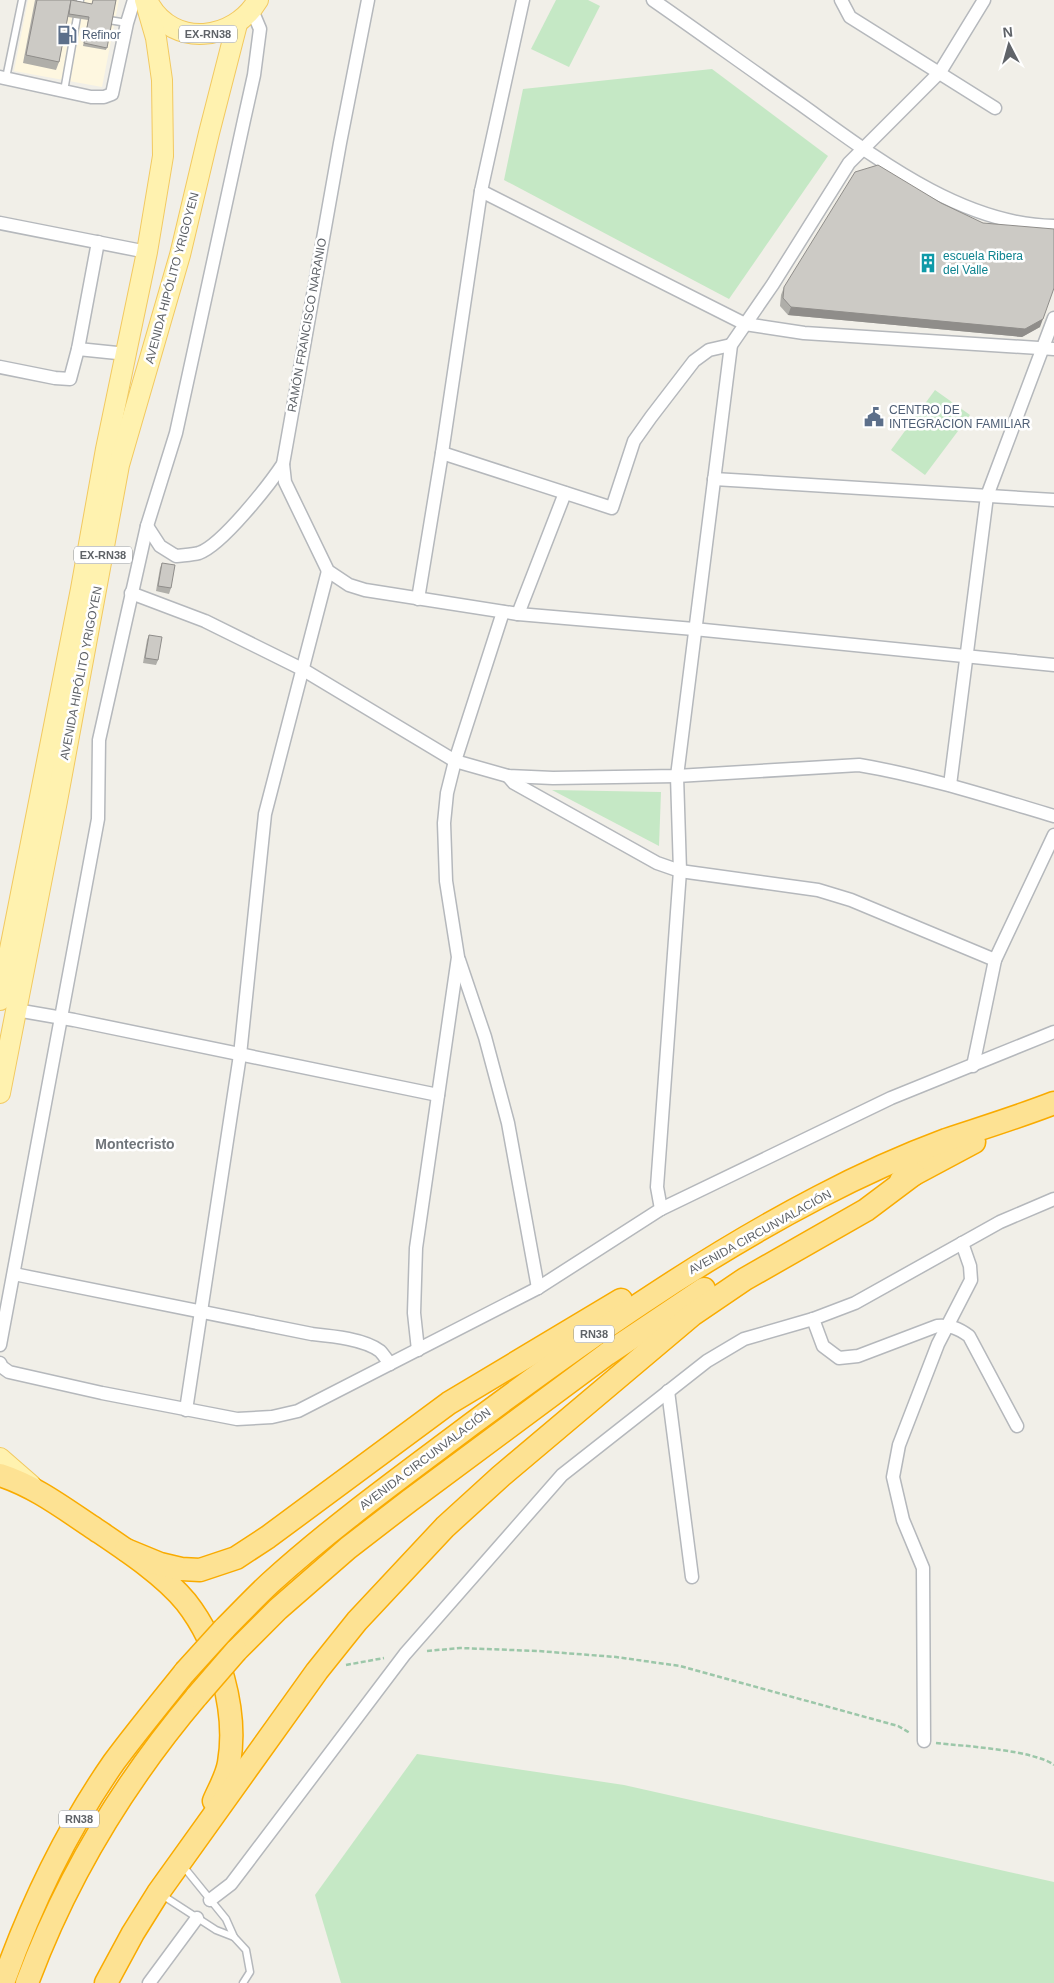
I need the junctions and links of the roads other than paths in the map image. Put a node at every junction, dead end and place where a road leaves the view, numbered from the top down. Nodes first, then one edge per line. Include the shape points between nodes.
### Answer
1 (22, 0) edge
2 (80, 0) edge
3 (134, 0) edge
4 (146, 0) edge
5 (368, 0) edge
6 (523, 0) edge
7 (654, 0) edge
8 (841, 0) edge
9 (984, 0) edge
10 (255, 5) edge
11 (78, 15) junction
12 (88, 17) edge
13 (97, 18) edge
14 (127, 23) junction
15 (237, 24) junction
16 (940, 72) junction
17 (3, 78) edge
18 (64, 91) junction
19 (995, 108) dead end
20 (865, 149) junction
21 (481, 191) junction
22 (0, 223) edge
23 (1054, 226) edge
24 (98, 242) junction
25 (147, 252) junction
26 (1054, 318) edge
27 (745, 324) junction
28 (730, 345) junction
29 (78, 349) junction
30 (1048, 349) edge
31 (127, 354) junction
32 (0, 367) edge
33 (442, 453) junction
34 (283, 464) junction
35 (714, 479) junction
36 (565, 493) junction
37 (987, 496) junction
38 (1054, 500) edge
39 (147, 526) junction
40 (328, 571) junction
41 (131, 593) junction
42 (418, 599) junction
43 (502, 612) junction
44 (518, 614) junction
45 (694, 629) junction
46 (968, 656) junction
47 (1054, 665) edge
48 (302, 669) junction
49 (455, 760) junction
50 (508, 776) junction
51 (677, 776) junction
52 (950, 785) junction
53 (1054, 816) edge
54 (1054, 835) edge
55 (680, 872) junction
56 (458, 957) junction
57 (995, 960) junction
58 (8, 1005) edge
59 (61, 1018) junction
60 (1054, 1032) edge
61 (240, 1055) junction
62 (973, 1066) junction
63 (0, 1093) edge
64 (438, 1095) junction
65 (1054, 1103) edge
66 (1014, 1118) junction
67 (914, 1174) junction
68 (820, 1197) junction
69 (1054, 1199) edge
70 (661, 1209) junction
71 (962, 1243) junction
72 (14, 1274) junction
73 (538, 1288) junction
74 (201, 1312) junction
75 (813, 1319) junction
76 (949, 1325) junction
77 (0, 1345) edge
78 (418, 1350) junction
79 (0, 1363) edge
80 (390, 1364) junction
81 (668, 1391) junction
82 (186, 1410) junction
83 (1016, 1426) dead end
84 (0, 1458) edge
85 (0, 1475) edge
86 (36, 1490) junction
87 (126, 1550) junction
88 (692, 1577) dead end
89 (924, 1741) road end
90 (202, 1829) junction
91 (180, 1862) junction
92 (158, 1893) junction
93 (210, 1900) junction
94 (197, 1918) junction
95 (133, 1933) junction
96 (234, 1937) junction
97 (3, 1983) edge
98 (28, 1983) edge
99 (93, 1983) edge
100 (106, 1983) edge
101 (149, 1983) edge
102 (243, 1983) edge

1 - 17 lane
2 - 11 lane
3 - 14 street
4 - 15 main road, EX-RN38 via 166,23 183,31 220,32
4 - 25 main road, AVENIDA HIPÓLITO YRIGOYEN / EX-RN38 via 156,38 164,118 163,156
5 - 34 street, RAMÓN FRANCISCO NARANIO
6 - 21 street
7 - 20 street
8 - 16 street via 850,16
9 - 16 street
10 - 15 main road, EX-RN38
10 - 39 street via 260,29 254,75 176,433
11 - 12 lane
11 - 18 lane
13 - 14 lane
14 - 18 street via 112,94 91,97
15 - 58 main road, AVENIDA HIPÓLITO YRIGOYEN / EX-RN38 via 180,255 119,465
16 - 19 street
16 - 20 street
17 - 18 street
20 - 23 street via 938,194 968,208 1007,220
20 - 27 street via 850,163
21 - 27 street
21 - 33 street
22 - 24 street
24 - 25 street
24 - 29 street
25 - 31 main road, AVENIDA HIPÓLITO YRIGOYEN / EX-RN38
26 - 30 street
27 - 28 street
27 - 30 street via 804,333
28 - 35 street
28 - 36 street via 708,350 694,361 651,417 634,441 612,508
29 - 31 street
29 - 32 street via 70,379
30 - 37 street
31 - 58 main road, AVENIDA HIPÓLITO YRIGOYEN / EX-RN38 via 106,449
33 - 36 street
33 - 42 street
34 - 39 street, RAMÓN FRANCISCO NARANIO via 217,542 199,552 176,556 160,546
34 - 40 street via 286,482
35 - 37 street
35 - 45 street
36 - 44 street
37 - 38 street
37 - 46 street
39 - 41 street
40 - 42 street via 349,585 365,590
40 - 48 street
41 - 48 street via 205,621
41 - 59 street via 99,740 98,819
42 - 43 street
43 - 44 street
43 - 49 street
44 - 45 street
45 - 46 street
45 - 51 street
46 - 47 street
46 - 52 street
48 - 49 street
48 - 61 street via 265,814
49 - 50 street
49 - 56 street via 444,823 446,881
50 - 51 street
50 - 55 street via 514,783 649,859
51 - 52 street via 859,764
51 - 55 street
52 - 53 street
54 - 57 street
55 - 57 street via 818,890 851,900
55 - 70 street via 657,1188
56 - 64 street
56 - 73 street via 486,1038 508,1123
57 - 62 street
58 - 59 street
58 - 63 main road, AVENIDA HIPÓLITO YRIGOYEN / EX-RN38
59 - 61 street
59 - 72 street
60 - 62 street
61 - 64 street
61 - 74 street
62 - 70 street via 891,1098
64 - 78 street via 416,1248 414,1313
65 - 66 highway, AVENIDA CIRCUNVALACIÓN / RN38
66 - 67 highway, AVENIDA CIRCUNVALACIÓN / RN38
66 - 68 highway, AVENIDA CIRCUNVALACIÓN / RN38 via 892,1162
67 - 90 highway via 866,1210 745,1279 692,1314 445,1527 357,1621
67 - 98 highway, AVENIDA CIRCUNVALACIÓN / RN38, bridge via 828,1218 670,1310 348,1548 278,1608 162,1737 133,1779 65,1895
68 - 87 highway via 693,1259 498,1372 420,1423 236,1558 200,1570 181,1569
68 - 97 highway, AVENIDA CIRCUNVALACIÓN / RN38, bridge via 724,1250 593,1335 333,1529 270,1583 185,1672 113,1764 76,1824 46,1882
69 - 71 street via 1000,1222
70 - 73 street
71 - 75 street via 855,1303
71 - 76 street via 970,1266 970,1280
72 - 74 street
72 - 77 street
73 - 78 street
74 - 80 street via 341,1338 380,1351
74 - 82 street
75 - 76 street via 823,1346 839,1358 858,1356 937,1326
75 - 81 street via 744,1339 707,1361
76 - 83 street via 969,1336
76 - 89 street via 938,1344 899,1445 893,1477 903,1520 923,1568
78 - 80 street
79 - 82 street via 9,1372
80 - 82 street via 298,1411 272,1417 237,1419
81 - 88 street
81 - 93 street via 562,1475 404,1654 231,1884
84 - 86 main road
85 - 86 highway
86 - 87 highway
87 - 90 highway via 164,1581 199,1621 227,1693 232,1728 229,1764
90 - 91 highway
91 - 92 highway
91 - 93 lane
92 - 94 lane
92 - 95 highway
93 - 96 lane via 226,1919
94 - 96 lane
94 - 101 street
95 - 99 highway
95 - 100 highway
96 - 102 lane via 246,1950 248,1960 250,1972

